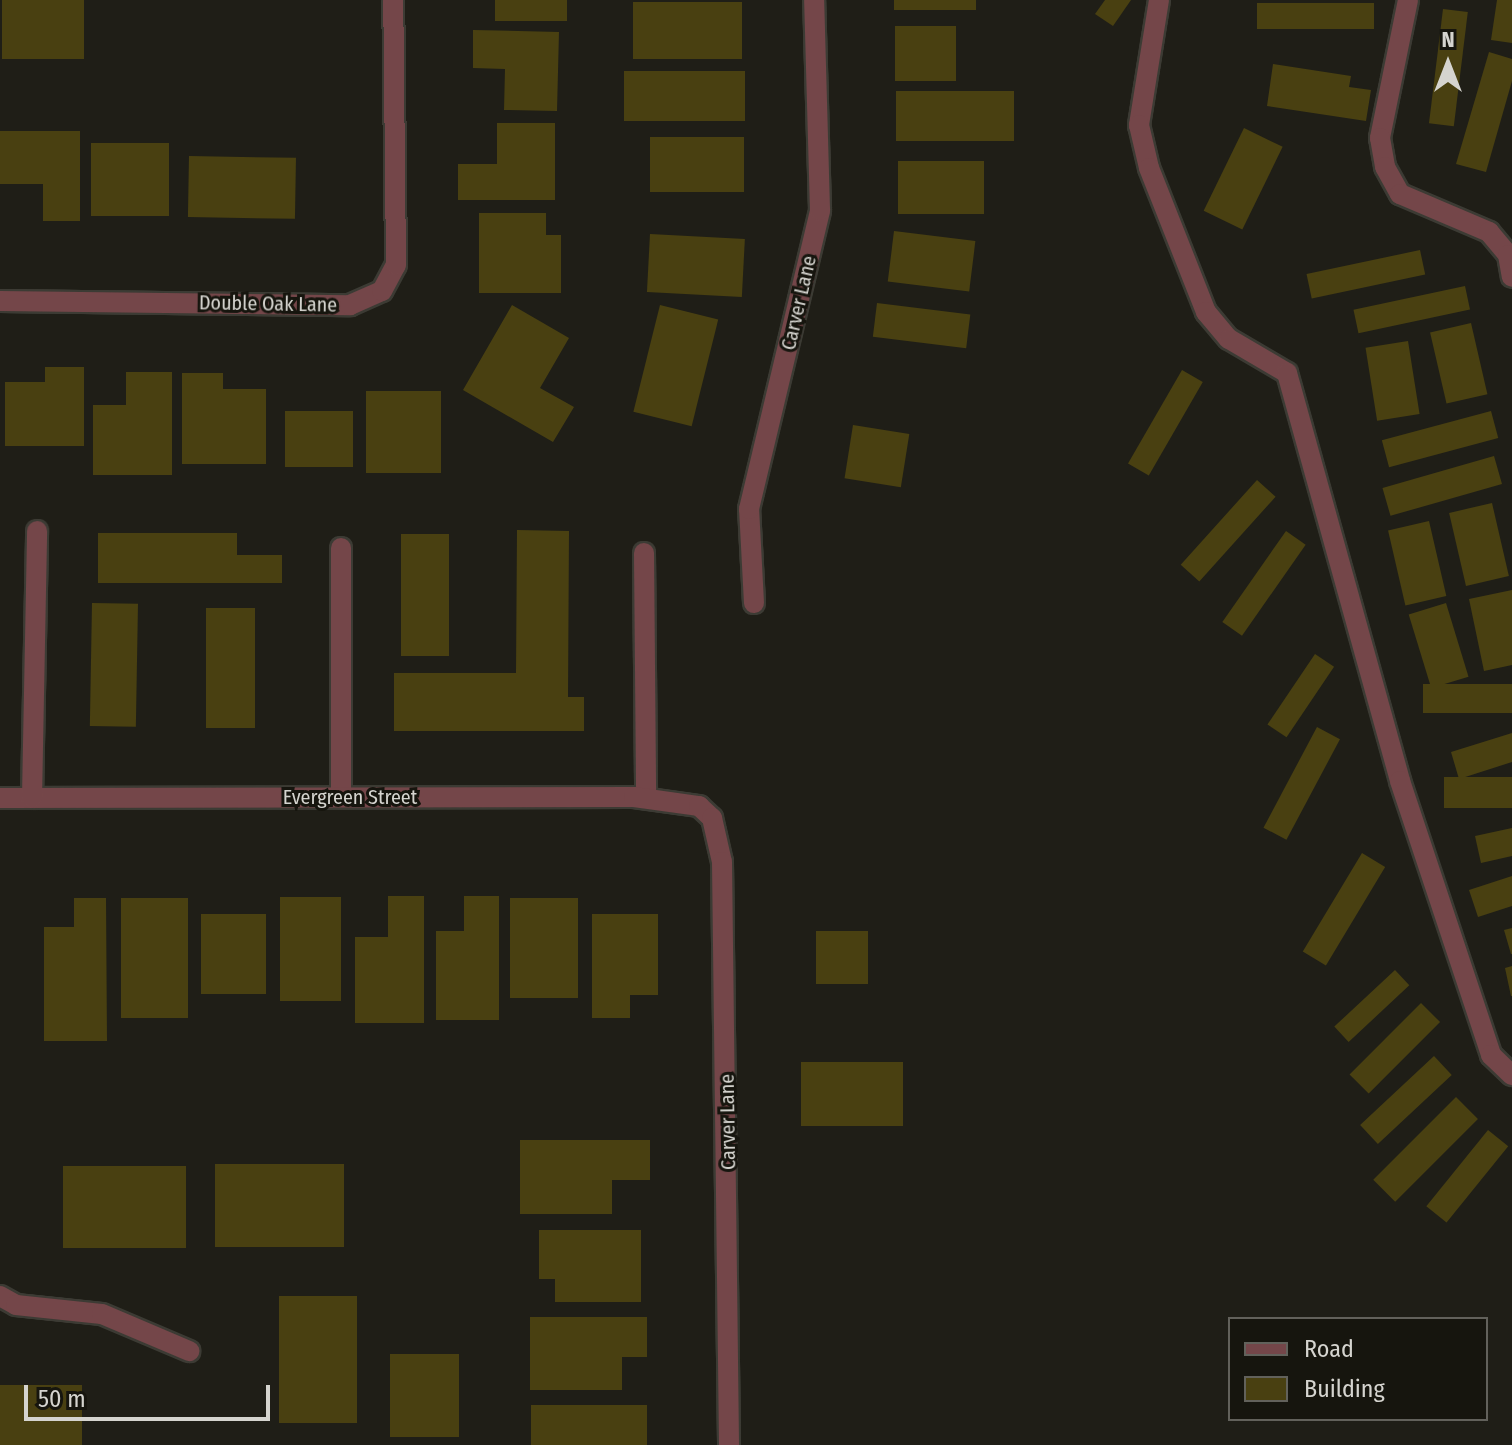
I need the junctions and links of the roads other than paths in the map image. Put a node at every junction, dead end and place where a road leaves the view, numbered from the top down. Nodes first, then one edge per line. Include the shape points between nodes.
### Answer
1 (393, 0) edge
2 (814, 0) edge
3 (1159, 0) edge
4 (1408, 0) edge
5 (1512, 277) edge
6 (0, 301) edge
7 (37, 531) dead end
8 (341, 548) dead end
9 (644, 553) dead end
10 (754, 603) dead end
11 (341, 797) junction
12 (0, 798) edge
13 (32, 798) junction
14 (646, 798) junction
15 (699, 806) joint
16 (1512, 1075) edge
17 (0, 1296) edge
18 (189, 1351) dead end
19 (729, 1445) edge

1 - 6 street, Double Oak Lane via 396,265 382,291 350,305
2 - 10 street, Carver Lane via 820,210 749,509
3 - 16 street via 1139,125 1149,168 1206,312 1229,339 1287,373 1400,781 1491,1055
4 - 5 street via 1380,138 1385,167 1400,194 1489,232 1508,255
7 - 13 street
8 - 11 street
9 - 14 street
11 - 13 street, Evergreen Street
11 - 14 street, Evergreen Street
12 - 13 street, Evergreen Street
14 - 15 street, Evergreen Street
15 - 19 street, Carver Lane via 712,818 722,862
17 - 18 street via 16,1305 102,1314

